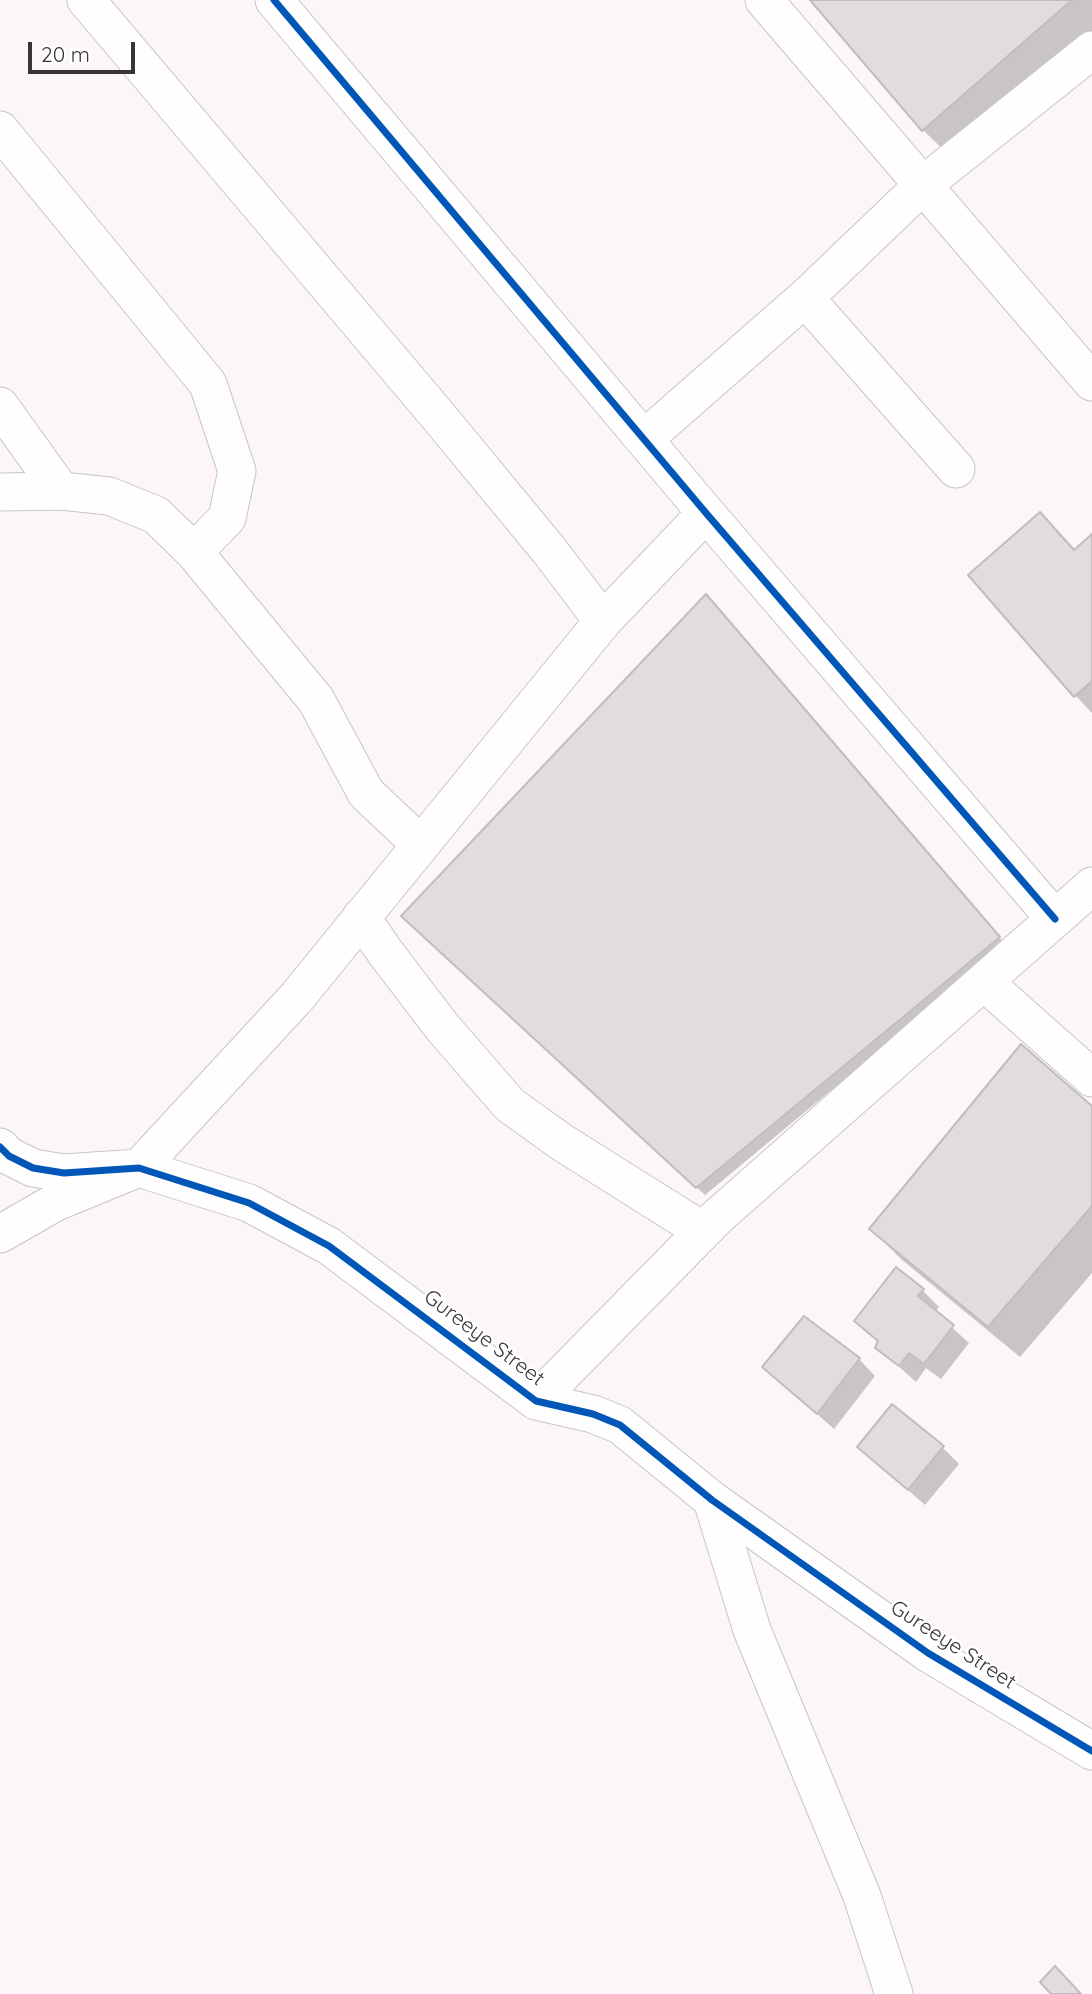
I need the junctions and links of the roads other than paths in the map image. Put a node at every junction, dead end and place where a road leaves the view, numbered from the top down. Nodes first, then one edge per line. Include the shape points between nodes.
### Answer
1 (86, 0) edge
2 (274, 0) edge
3 (764, 0) edge
4 (1092, 50) edge
5 (0, 130) edge
6 (923, 185) junction
7 (805, 298) junction
8 (1092, 382) edge
9 (0, 406) edge
10 (644, 439) junction
11 (956, 469) dead end
12 (61, 491) junction
13 (0, 492) edge
14 (706, 513) junction
15 (194, 552) junction
16 (603, 621) junction
17 (420, 844) junction
18 (1092, 886) edge
19 (361, 916) junction
20 (1055, 919) junction
21 (984, 982) junction
22 (1092, 1077) edge
23 (0, 1147) edge
24 (139, 1168) junction
25 (703, 1231) junction
26 (0, 1234) edge
27 (536, 1401) junction
28 (712, 1500) junction
29 (1092, 1751) edge
30 (894, 1994) edge

1 - 16 street via 439,417
2 - 10 street
3 - 6 street
4 - 6 street
5 - 15 street via 208,384 237,471 227,518
6 - 7 street
6 - 8 street
7 - 10 street
7 - 11 street
9 - 12 street
10 - 14 street
12 - 13 street
12 - 15 street via 109,496 156,515
14 - 16 street
14 - 20 street
15 - 17 street via 316,700 366,793
16 - 17 street
17 - 19 street
18 - 20 street
19 - 24 street via 297,997
19 - 25 street via 443,1028 510,1105
20 - 21 street
21 - 22 street
21 - 25 street
23 - 24 street, Gureeye Street via 33,1168 64,1173
24 - 26 street via 54,1203
24 - 27 street, Gureeye Street via 249,1203 329,1246
25 - 27 street
27 - 28 street, Gureeye Street via 620,1425
28 - 29 street, Gureeye Street via 928,1653
28 - 30 street via 752,1630 862,1896

